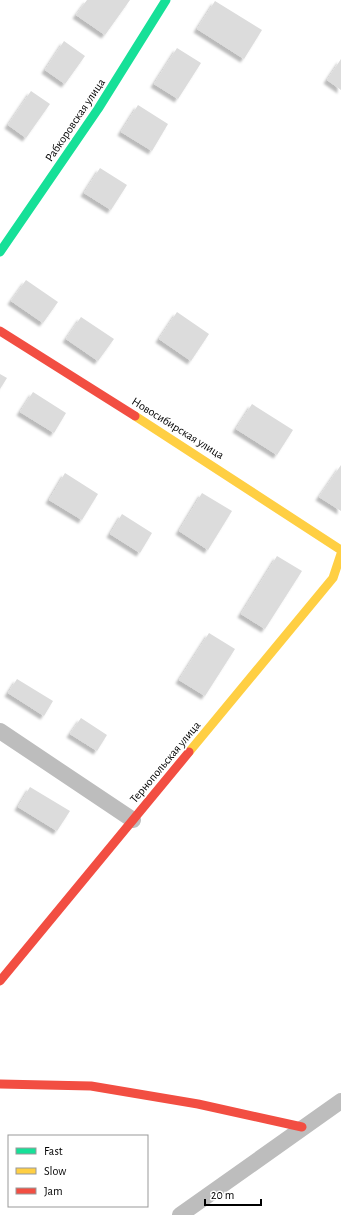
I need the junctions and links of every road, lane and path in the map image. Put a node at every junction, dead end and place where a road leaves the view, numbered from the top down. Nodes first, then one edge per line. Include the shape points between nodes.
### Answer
1 (166, 0) edge
2 (0, 252) edge
3 (0, 331) edge
4 (341, 550) edge
5 (341, 554) edge
6 (0, 730) edge
7 (133, 820) junction
8 (0, 981) edge
9 (0, 1084) edge
10 (341, 1101) edge
11 (302, 1128) junction
12 (180, 1215) edge

1 - 2 street, Рабкоровская улица via 98,109
3 - 4 street, Новосибирская улица via 195,453
5 - 7 street, Тернопольская улица via 333,578
6 - 7 street
7 - 8 street, Тернопольская улица
9 - 11 street via 91,1086 198,1104
10 - 11 street
11 - 12 street

